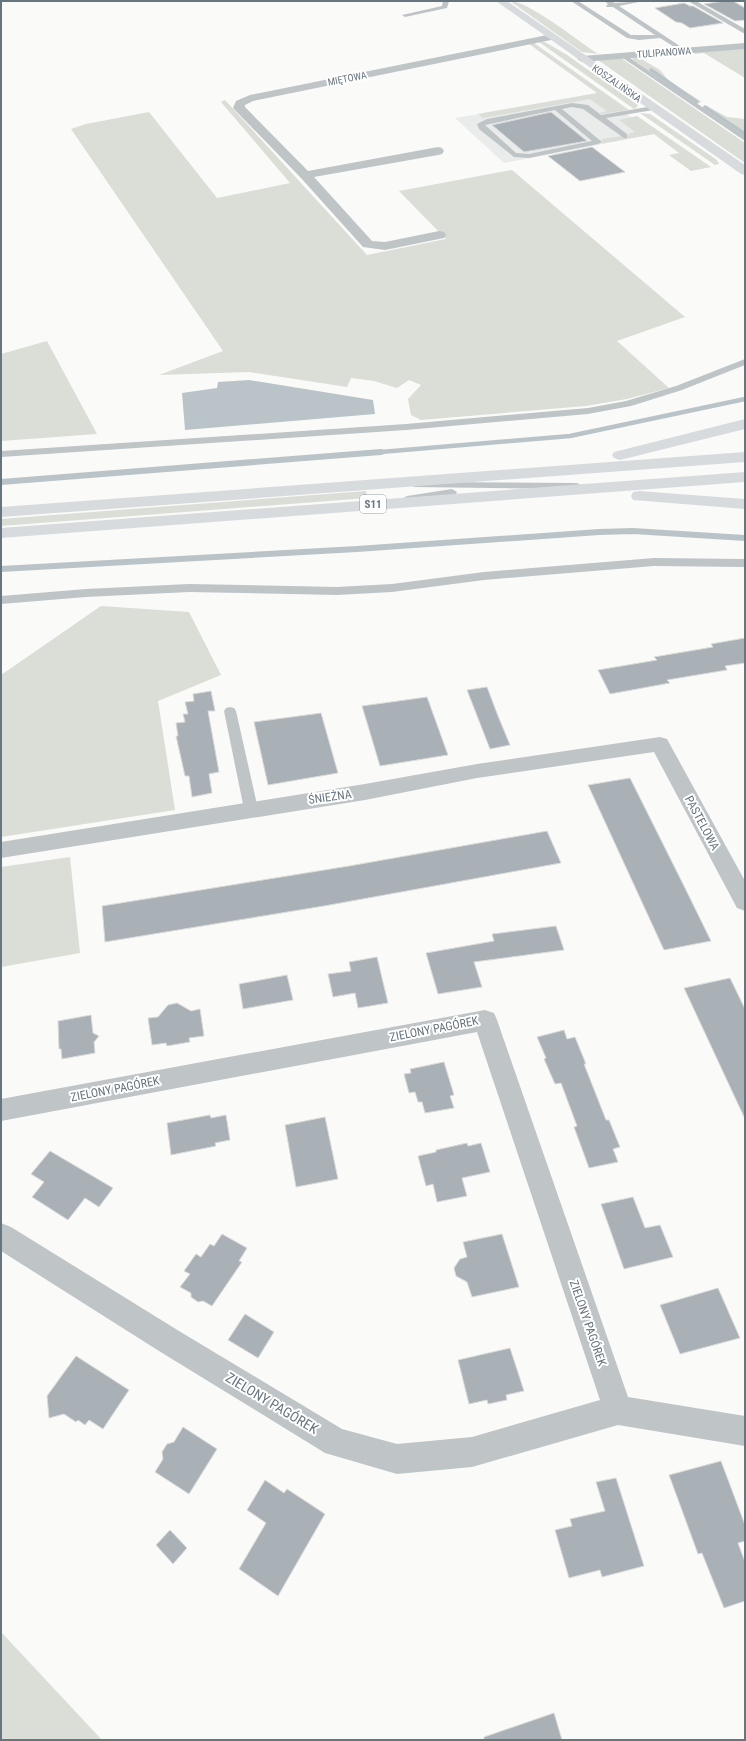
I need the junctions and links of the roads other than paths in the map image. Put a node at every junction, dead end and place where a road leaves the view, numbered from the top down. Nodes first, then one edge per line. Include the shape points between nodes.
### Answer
1 (446, 1) edge
2 (501, 1) edge
3 (574, 1) edge
4 (607, 1) edge
5 (641, 1) edge
6 (691, 1) edge
7 (614, 5) junction
8 (587, 9) junction
9 (404, 15) dead end
10 (745, 32) edge
11 (661, 36) junction
12 (552, 37) junction
13 (745, 46) edge
14 (683, 50) junction
15 (622, 54) junction
16 (582, 59) junction
17 (556, 108) junction
18 (653, 108) junction
19 (600, 118) junction
20 (624, 136) dead end
21 (745, 139) edge
22 (438, 151) dead end
23 (745, 172) edge
24 (305, 176) junction
25 (439, 236) dead end
26 (745, 362) edge
27 (745, 424) edge
28 (1, 454) edge
29 (745, 457) edge
30 (745, 477) edge
31 (487, 485) junction
32 (745, 504) edge
33 (1, 512) edge
34 (1, 534) edge
35 (745, 563) edge
36 (1, 600) edge
37 (230, 712) dead end
38 (660, 744) joint
39 (251, 809) junction
40 (1, 850) edge
41 (745, 902) edge
42 (1, 1110) edge
43 (1, 1236) edge
44 (618, 1410) junction
45 (745, 1431) edge

1 - 9 lane via 445,7
2 - 12 main road, KOSZALIŃSKA
3 - 8 lane
4 - 7 lane
5 - 7 lane
6 - 10 lane
7 - 8 lane
7 - 11 lane
8 - 11 lane via 629,37
11 - 14 lane
12 - 16 main road, KOSZALIŃSKA
12 - 24 street, MIĘTOWA via 250,98 240,103 239,108
13 - 14 street, TULIPANOWA
14 - 15 street, TULIPANOWA
15 - 16 street, TULIPANOWA
15 - 21 lane
16 - 18 main road, KOSZALIŃSKA
17 - 17 lane via 487,121 481,124 518,156 598,142
17 - 19 lane via 582,105
18 - 19 lane
18 - 23 main road, KOSZALIŃSKA
19 - 20 lane
22 - 24 street
24 - 25 street, MIĘTOWA via 368,244 385,246
26 - 28 lane via 679,388 628,404 588,411 406,427
27 - 31 main road
29 - 31 main road, S11 via 601,467
30 - 31 main road, S11 via 608,487
31 - 32 main road
31 - 33 main road, S11 via 359,484
31 - 34 main road, S11 via 377,504
35 - 36 lane via 654,562 353,590 189,588
37 - 39 lane
38 - 39 street, ŚNIEŻNA via 477,771 365,792
38 - 41 street, PASTELOWA
39 - 40 street, ŚNIEŻNA
42 - 44 street, ZIELONY PAGÓREK via 485,1020
43 - 44 street, ZIELONY PAGÓREK via 336,1442 397,1459 472,1452
44 - 45 street, ZIELONY PAGÓREK

